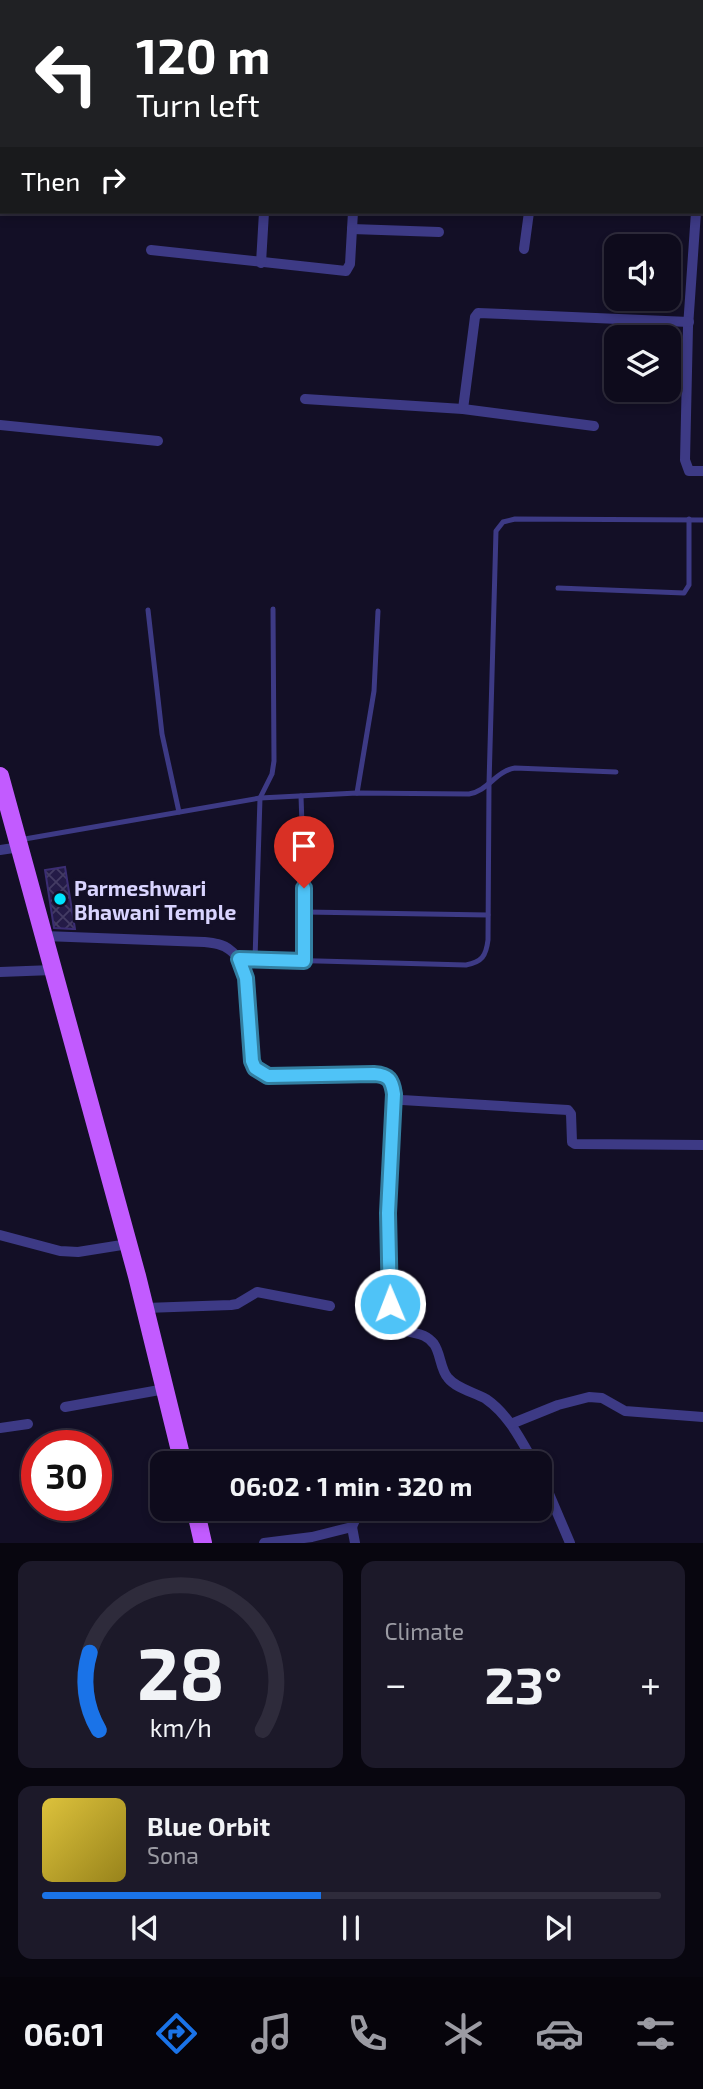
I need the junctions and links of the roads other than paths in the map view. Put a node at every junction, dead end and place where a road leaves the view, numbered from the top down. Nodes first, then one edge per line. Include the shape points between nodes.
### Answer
1 (264, 214) edge
2 (353, 214) edge
3 (529, 214) edge
4 (696, 214) edge
5 (352, 229) junction
6 (439, 232) dead end
7 (524, 249) dead end
8 (151, 250) dead end
9 (261, 263) junction
10 (689, 322) junction
11 (305, 399) dead end
12 (463, 409) junction
13 (0, 425) edge
14 (594, 426) dead end
15 (158, 440) dead end
16 (703, 471) edge
17 (690, 519) junction
18 (703, 520) edge
19 (558, 588) dead end
20 (273, 609) dead end
21 (148, 610) dead end
22 (378, 611) dead end
23 (616, 772) dead end
24 (0, 776) edge
25 (489, 784) junction
26 (358, 793) junction
27 (301, 796) junction
28 (260, 798) junction
29 (179, 812) junction
30 (19, 844) junction
31 (0, 850) edge
32 (305, 912) junction
33 (488, 915) junction
34 (44, 936) junction
35 (239, 959) junction
36 (254, 959) junction
37 (304, 961) junction
38 (53, 970) junction
39 (0, 972) edge
40 (394, 1094) junction
41 (703, 1145) edge
42 (0, 1235) edge
43 (128, 1244) junction
44 (330, 1306) dead end
45 (145, 1308) junction
46 (165, 1389) junction
47 (65, 1406) dead end
48 (703, 1417) edge
49 (28, 1424) dead end
50 (512, 1424) junction
51 (0, 1427) edge
52 (180, 1451) edge
53 (527, 1451) edge
54 (552, 1501) edge
55 (198, 1521) edge
56 (355, 1521) edge
57 (352, 1527) junction
58 (204, 1543) edge
59 (264, 1543) edge
60 (355, 1543) edge
61 (570, 1543) edge

1 - 9 street
2 - 5 street
3 - 7 street
4 - 10 street
5 - 6 street
5 - 9 street via 351,264 346,271
8 - 9 street
10 - 12 street via 478,313
10 - 16 street via 685,460 689,471
11 - 12 street
12 - 14 street
13 - 15 street
17 - 18 lane
17 - 19 lane via 689,585 684,593
17 - 25 lane via 515,519 499,526
20 - 28 lane via 274,761
21 - 29 lane via 162,734
22 - 26 lane via 374,691
23 - 25 lane via 515,768 505,770
24 - 30 main road
25 - 26 lane via 470,794
25 - 33 lane
26 - 27 lane
27 - 28 lane
27 - 32 lane
28 - 29 lane
28 - 36 lane
29 - 30 lane
30 - 31 street
30 - 34 main road
32 - 33 lane
32 - 37 lane
33 - 37 lane via 487,951 476,964
34 - 35 street via 204,942 219,944
34 - 38 main road
35 - 36 lane
35 - 40 street via 246,978 252,1061 260,1073 278,1077 383,1075 391,1080
36 - 37 lane
38 - 39 street
38 - 43 main road
40 - 41 street via 402,1100 568,1110 575,1144
40 - 50 street via 388,1213 393,1316 404,1331 435,1346 449,1379 490,1402
42 - 43 street via 78,1252
43 - 45 main road
44 - 45 street via 257,1292 231,1305
45 - 46 main road
46 - 47 street
46 - 52 main road
48 - 50 street via 625,1411 589,1396
49 - 51 street
50 - 53 street
54 - 61 street
55 - 58 main road
56 - 57 street
57 - 59 street
57 - 60 street

